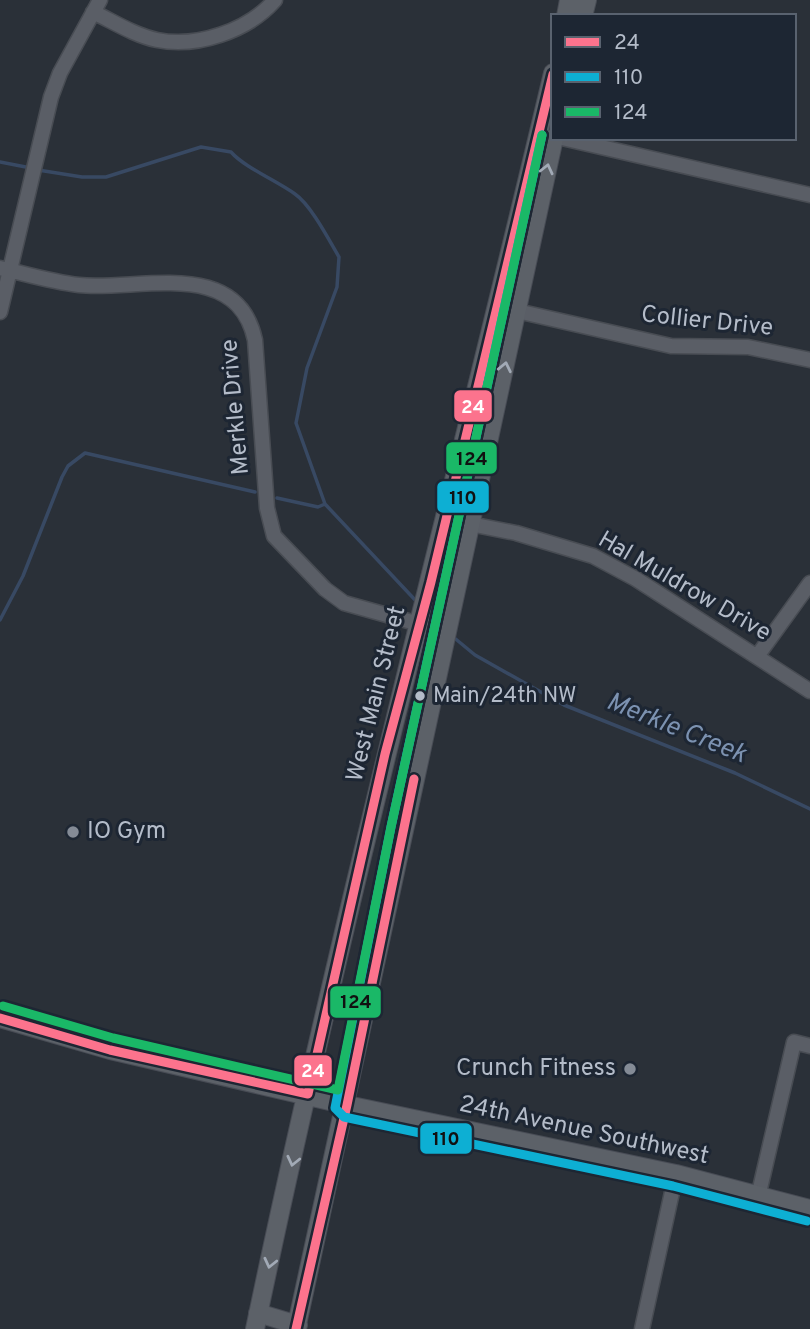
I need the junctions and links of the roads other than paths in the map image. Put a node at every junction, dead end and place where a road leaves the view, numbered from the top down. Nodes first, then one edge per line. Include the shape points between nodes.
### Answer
1 (275, 0) edge
2 (96, 6) edge
3 (551, 81) edge
4 (555, 140) edge
5 (570, 140) edge
6 (810, 195) edge
7 (5, 269) edge
8 (517, 311) junction
9 (0, 312) edge
10 (810, 359) edge
11 (445, 519) junction
12 (472, 524) junction
13 (810, 583) edge
14 (420, 621) junction
15 (758, 655) junction
16 (810, 691) edge
17 (0, 1018) edge
18 (810, 1046) edge
19 (308, 1094) junction
20 (347, 1105) junction
21 (676, 1174) junction
22 (758, 1197) junction
23 (810, 1209) edge
24 (257, 1321) edge
25 (297, 1327) edge
26 (642, 1329) edge

1 - 2 street via 235,28 189,41 147,37
2 - 7 street via 60,73
3 - 11 main road, West Main Street
8 -> 4 main road
5 - 6 street
7 - 9 street
7 - 14 street, Merkle Drive via 81,285 189,285 233,298 248,317 255,340 267,508 274,536 344,603
8 - 10 street, Collier Drive via 671,346 748,347
12 -> 8 main road
11 - 12 street, Hal Muldrow Drive
11 - 14 main road, West Main Street
12 - 15 street, Hal Muldrow Drive via 593,556
12 - 20 main road
13 - 15 street
14 - 19 main road, West Main Street
15 - 16 street, Hal Muldrow Drive
17 - 19 main road, 24th Avenue Southwest via 110,1050
18 - 22 street via 793,1042
19 - 20 main road, 24th Avenue Southwest
19 -> 24 main road, West Main Street
20 - 21 main road, 24th Avenue Southwest
20 - 25 main road
21 - 22 main road, 24th Avenue Southwest
21 - 26 street
22 - 23 main road, 24th Avenue Southwest
24 - 25 main road

